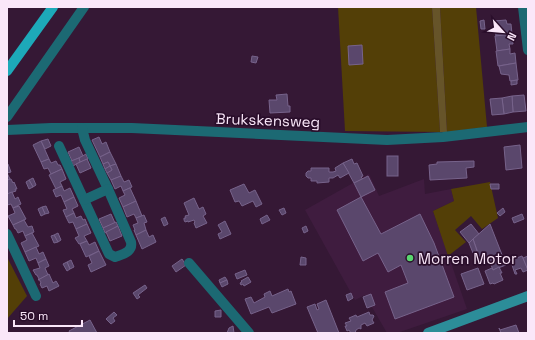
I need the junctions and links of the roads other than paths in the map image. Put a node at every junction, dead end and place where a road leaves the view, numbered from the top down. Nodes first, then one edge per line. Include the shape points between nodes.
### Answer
1 (53, 7) edge
2 (84, 7) edge
3 (523, 7) edge
4 (528, 50) edge
5 (7, 71) edge
6 (7, 117) edge
7 (528, 127) edge
8 (82, 128) junction
9 (8, 133) edge
10 (59, 146) dead end
11 (108, 189) junction
12 (84, 200) junction
13 (7, 234) edge
14 (189, 263) dead end
15 (36, 296) dead end
16 (528, 296) edge
17 (249, 333) edge
18 (428, 333) edge

1 - 5 main road
2 - 6 street
3 - 4 street
7 - 8 street, Brukskensweg via 443,137 387,140
8 - 9 street, Brukskensweg via 51,128
8 - 11 street
10 - 12 street
11 - 12 street
11 - 12 street via 132,246 130,250 115,257 109,254
13 - 15 street
14 - 17 street
16 - 18 main road

